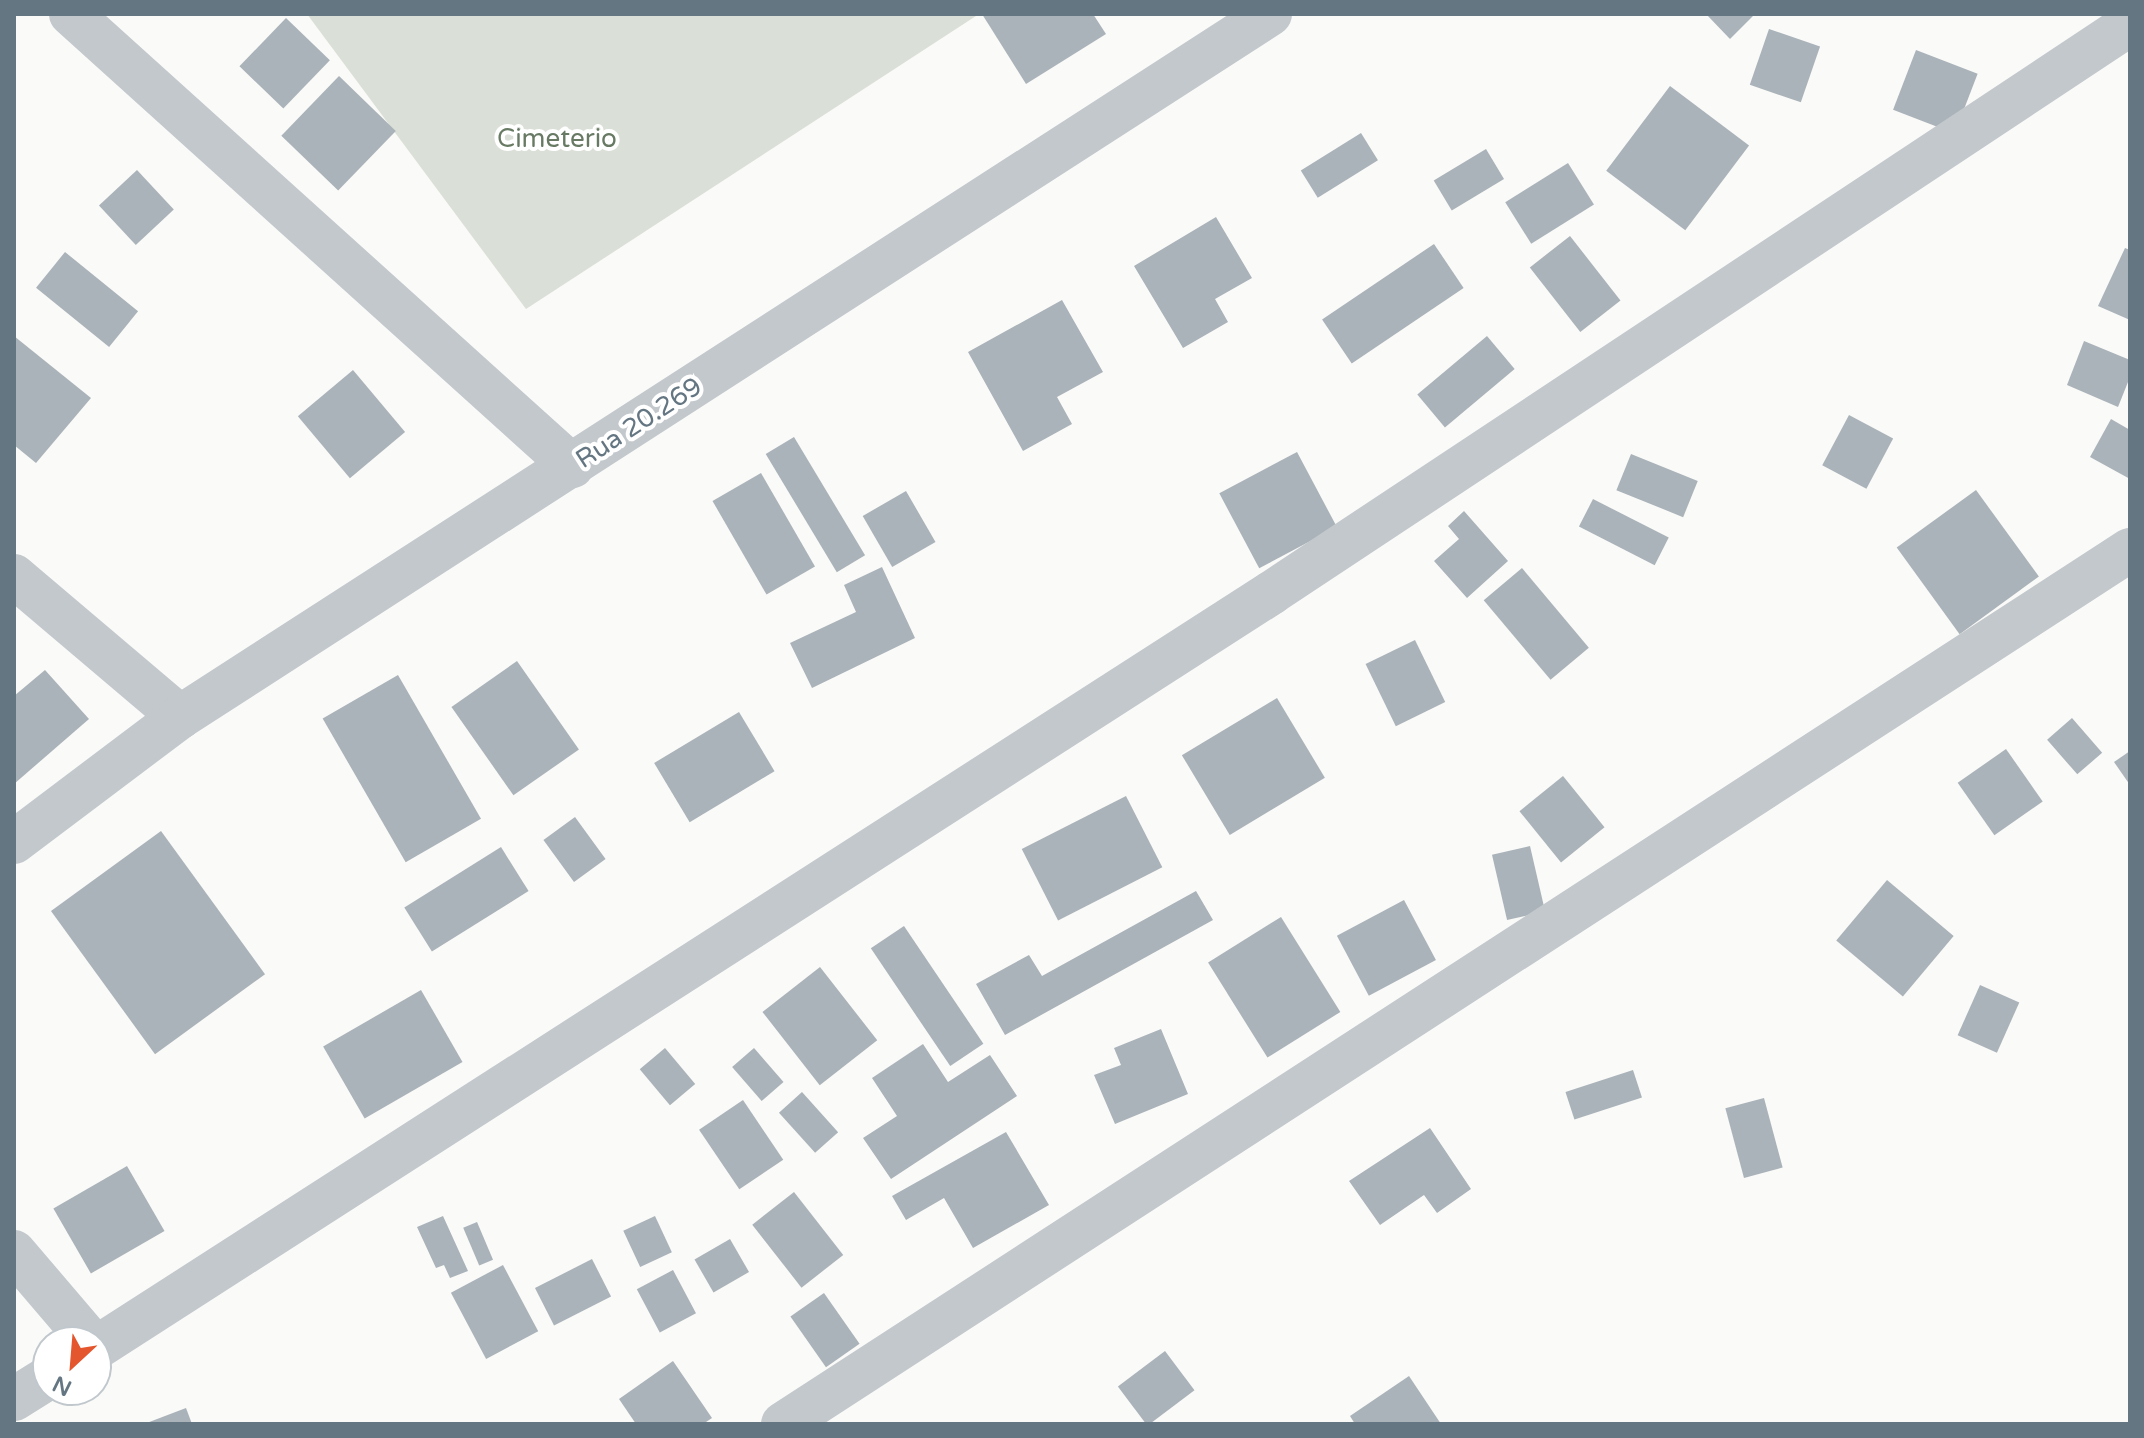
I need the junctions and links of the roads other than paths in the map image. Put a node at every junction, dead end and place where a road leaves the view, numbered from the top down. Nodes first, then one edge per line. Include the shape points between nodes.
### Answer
1 (71, 14) edge
2 (1270, 14) edge
3 (2130, 24) edge
4 (572, 466) junction
5 (2130, 550) edge
6 (14, 576) edge
7 (180, 717) junction
8 (14, 842) edge
9 (14, 1252) edge
10 (77, 1326) edge
11 (112, 1338) edge
12 (32, 1388) edge
13 (14, 1399) edge
14 (783, 1424) edge

1 - 4 street
2 - 4 street, Rua 20.269
3 - 11 street via 1271,593
4 - 7 street, Rua 20.269
5 - 14 street
6 - 7 street
7 - 8 street, Rua 20.269
9 - 10 street
12 - 13 street

